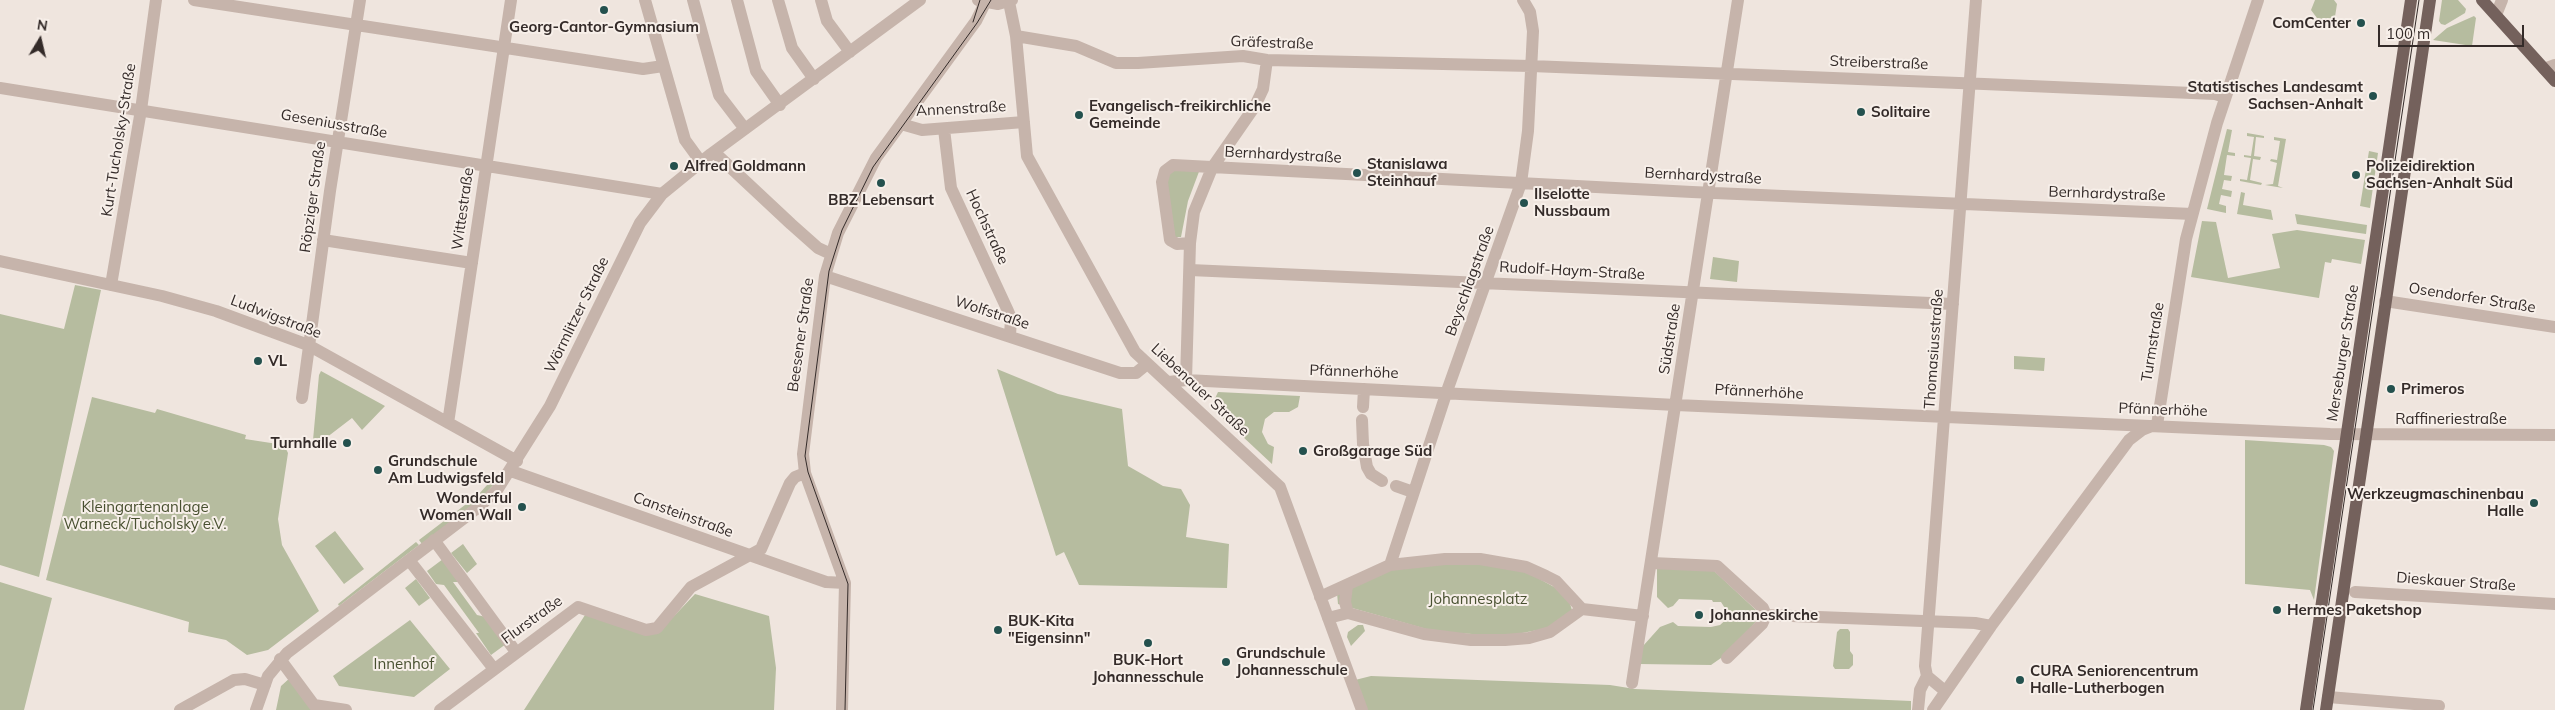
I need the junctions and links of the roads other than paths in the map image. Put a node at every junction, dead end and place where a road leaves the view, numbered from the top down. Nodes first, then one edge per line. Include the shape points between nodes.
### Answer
1 (156, 0) edge
2 (194, 0) edge
3 (360, 0) edge
4 (511, 0) edge
5 (645, 0) edge
6 (693, 0) edge
7 (737, 0) edge
8 (778, 0) edge
9 (821, 0) edge
10 (920, 0) edge
11 (1523, 0) edge
12 (1738, 0) edge
13 (1976, 0) edge
14 (2258, 0) edge
15 (2411, 0) edge
16 (2430, 0) edge
17 (2482, 0) edge
18 (2502, 0) edge
19 (1010, 1) edge
20 (982, 2) edge
21 (2496, 15) junction
22 (356, 24) junction
23 (1016, 36) junction
24 (504, 48) junction
25 (850, 52) junction
26 (1267, 60) junction
27 (663, 66) junction
28 (1531, 66) junction
29 (2549, 67) edge
30 (1726, 74) junction
31 (814, 79) junction
32 (2555, 81) edge
33 (1970, 83) junction
34 (0, 88) edge
35 (2225, 96) junction
36 (780, 105) junction
37 (142, 110) junction
38 (1024, 122) junction
39 (902, 124) junction
40 (746, 129) junction
41 (944, 129) junction
42 (337, 142) junction
43 (714, 152) junction
44 (701, 162) junction
45 (485, 166) junction
46 (1212, 168) junction
47 (1522, 183) junction
48 (1708, 192) junction
49 (662, 194) junction
50 (1960, 205) junction
51 (2192, 214) junction
52 (323, 240) junction
53 (1190, 244) junction
54 (831, 254) junction
55 (0, 261) edge
56 (472, 263) junction
57 (1190, 270) junction
58 (826, 276) junction
59 (1487, 283) junction
60 (111, 285) junction
61 (1693, 294) junction
62 (2385, 301) junction
63 (1953, 304) junction
64 (2555, 327) edge
65 (1010, 336) junction
66 (308, 345) junction
67 (1147, 364) junction
68 (1186, 380) junction
69 (1169, 382) junction
70 (1364, 389) junction
71 (1447, 392) junction
72 (302, 398) dead end
73 (1676, 405) junction
74 (1946, 417) junction
75 (448, 423) junction
76 (2157, 425) junction
77 (2348, 434) junction
78 (2365, 435) junction
79 (2555, 436) edge
80 (514, 466) junction
81 (805, 473) junction
82 (1382, 481) dead end
83 (1396, 486) dead end
84 (1413, 492) junction
85 (434, 540) junction
86 (748, 555) junction
87 (409, 560) junction
88 (1652, 563) junction
89 (1390, 565) junction
90 (845, 583) junction
91 (1347, 586) junction
92 (2355, 592) dead end
93 (1320, 597) junction
94 (2555, 604) edge
95 (1582, 609) junction
96 (1348, 613) junction
97 (1643, 616) junction
98 (1766, 616) junction
99 (1328, 618) junction
100 (1929, 621) junction
101 (1990, 626) junction
102 (516, 652) junction
103 (1727, 658) dead end
104 (280, 659) junction
105 (494, 669) junction
106 (1927, 676) junction
107 (1632, 683) dead end
108 (264, 685) junction
109 (1945, 691) junction
110 (2327, 704) edge
111 (2439, 706) dead end
112 (180, 710) edge
113 (256, 710) edge
114 (346, 710) edge
115 (440, 710) edge
116 (842, 710) edge
117 (1362, 710) edge
118 (1918, 710) edge
119 (1933, 710) edge
120 (2306, 710) edge

1 - 37 street, Kurt-Tucholsky-Straße
2 - 22 street
3 - 22 street, Röpziger Straße
4 - 24 street, Wittestraße
5 - 27 street
6 - 40 street via 718,95
7 - 36 street via 756,71
8 - 31 street via 792,48
9 - 25 street via 826,21
10 - 25 street, Wörmlitzer Straße
11 - 28 street, Beyschlagstraße via 1532,23
12 - 30 street, Südstraße
13 - 33 street, Thomasiusstraße
14 - 35 street, Turmstraße
15 - 77 main road, Merseburger Straße
16 - 62 main road
17 - 21 main road
18 - 21 street
19 - 20 street via 998,4
19 - 23 street, Liebenauer Straße
20 - 39 street, Beesener Straße via 976,21
21 - 29 main road
22 - 24 street
22 - 42 street, Röpziger Straße
23 - 26 street, Gräfestraße via 1076,46 1116,63 1243,56
23 - 38 street, Liebenauer Straße
24 - 27 street via 642,69
24 - 45 street, Wittestraße
25 - 31 street, Wörmlitzer Straße
26 - 28 street, Gräfestraße
26 - 46 street via 1263,89 1249,118
27 - 44 street via 685,140
28 - 30 street, Streiberstraße
28 - 47 street, Beyschlagstraße
29 - 32 main road
30 - 33 street, Streiberstraße
30 - 48 street, Südstraße
31 - 36 street, Wörmlitzer Straße
33 - 35 street, Streiberstraße
33 - 50 street, Thomasiusstraße
34 - 37 street, Geseniusstraße
35 - 51 street, Turmstraße
36 - 40 street, Wörmlitzer Straße
37 - 42 street, Geseniusstraße
37 - 60 street, Kurt-Tucholsky-Straße
38 - 41 street, Annenstraße
38 - 67 street, Liebenauer Straße via 1026,156 1135,352
39 - 41 street, Annenstraße via 913,129
39 - 54 street, Beesener Straße via 876,158 838,233
40 - 43 street, Wörmlitzer Straße
41 - 65 street, Hochstraße via 950,188 1008,310
42 - 45 street, Geseniusstraße
42 - 52 street, Röpziger Straße
43 - 44 street, Wörmlitzer Straße
43 - 54 street via 818,248
44 - 49 street, Wörmlitzer Straße
45 - 49 street, Geseniusstraße
45 - 56 street, Wittestraße
46 - 47 street, Bernhardystraße
46 - 53 street via 1194,212
46 - 53 street, Bernhardystraße via 1173,165 1163,174 1170,240 1177,244
47 - 48 street, Bernhardystraße
47 - 59 street, Beyschlagstraße
48 - 50 street, Bernhardystraße
48 - 61 street, Südstraße
49 - 80 street, Wörmlitzer Straße via 640,223 550,406
50 - 51 street, Bernhardystraße
50 - 63 street, Thomasiusstraße
51 - 76 street, Turmstraße
52 - 56 street
52 - 66 street, Röpziger Straße
53 - 57 street
54 - 58 street, Beesener Straße
55 - 60 street, Ludwigstraße
56 - 75 street, Wittestraße
57 - 59 street, Rudolf-Haym-Straße
57 - 68 street
58 - 65 street, Wolfstraße
58 - 81 street, Beesener Straße via 804,435
59 - 61 street, Rudolf-Haym-Straße
59 - 71 street, Beyschlagstraße
60 - 66 street, Ludwigstraße via 216,311
61 - 63 street, Rudolf-Haym-Straße
61 - 73 street, Südstraße
62 - 64 street, Osendorfer Straße
62 - 78 main road
63 - 74 street, Thomasiusstraße
65 - 67 street, Wolfstraße via 1120,372 1136,373
66 - 72 street, Röpziger Straße
66 - 75 street, Ludwigstraße
67 - 69 street, Liebenauer Straße
68 - 69 street, Pfännerhöhe
68 - 70 street, Pfännerhöhe
69 - 93 street, Liebenauer Straße via 1280,487
70 - 71 street, Pfännerhöhe
70 - 82 street via 1362,444 1367,467
71 - 73 street, Pfännerhöhe
71 - 84 street, Beyschlagstraße
73 - 74 street, Pfännerhöhe
73 - 88 street, Südstraße
74 - 76 street, Pfännerhöhe
74 - 100 street, Thomasiusstraße
75 - 80 street, Ludwigstraße
76 - 77 street, Pfännerhöhe
76 - 101 street via 2142,430 2129,440
77 - 78 street, Raffineriestraße
77 - 120 main road, Merseburger Straße
78 - 79 street, Raffineriestraße
78 - 110 main road
80 - 85 street, Wörmlitzer Straße via 487,500
80 - 86 street, Cansteinstraße
81 - 86 street via 790,483 761,549
81 - 90 street, Beesener Straße
83 - 84 street
84 - 89 street, Beyschlagstraße
85 - 87 street, Wörmlitzer Straße
85 - 102 street
86 - 90 street, Cansteinstraße via 830,583
86 - 102 street, Flurstraße via 691,587 657,628 646,630 578,607
87 - 104 street, Wörmlitzer Straße
87 - 105 street
88 - 97 street, Südstraße
88 - 98 street via 1717,566 1762,608
89 - 91 street
89 - 95 street via 1445,559 1504,562 1526,567 1556,581
90 - 116 street, Beesener Straße
91 - 93 street
91 - 96 street via 1345,602
92 - 94 street, Dieskauer Straße
93 - 99 street, Liebenauer Straße
95 - 96 street via 1550,632 1505,640 1471,640 1424,634
95 - 97 street
96 - 99 street
97 - 107 street, Südstraße
98 - 100 street
98 - 103 street via 1762,624
99 - 117 street, Liebenauer Straße
100 - 101 street
100 - 106 street, Thomasiusstraße
101 - 109 street
102 - 105 street, Flurstraße
104 - 108 street
104 - 114 street via 314,705
105 - 115 street, Flurstraße
106 - 109 street
106 - 118 street via 1920,690
108 - 112 street via 245,679 234,680
108 - 113 street
109 - 119 street
110 - 111 street

